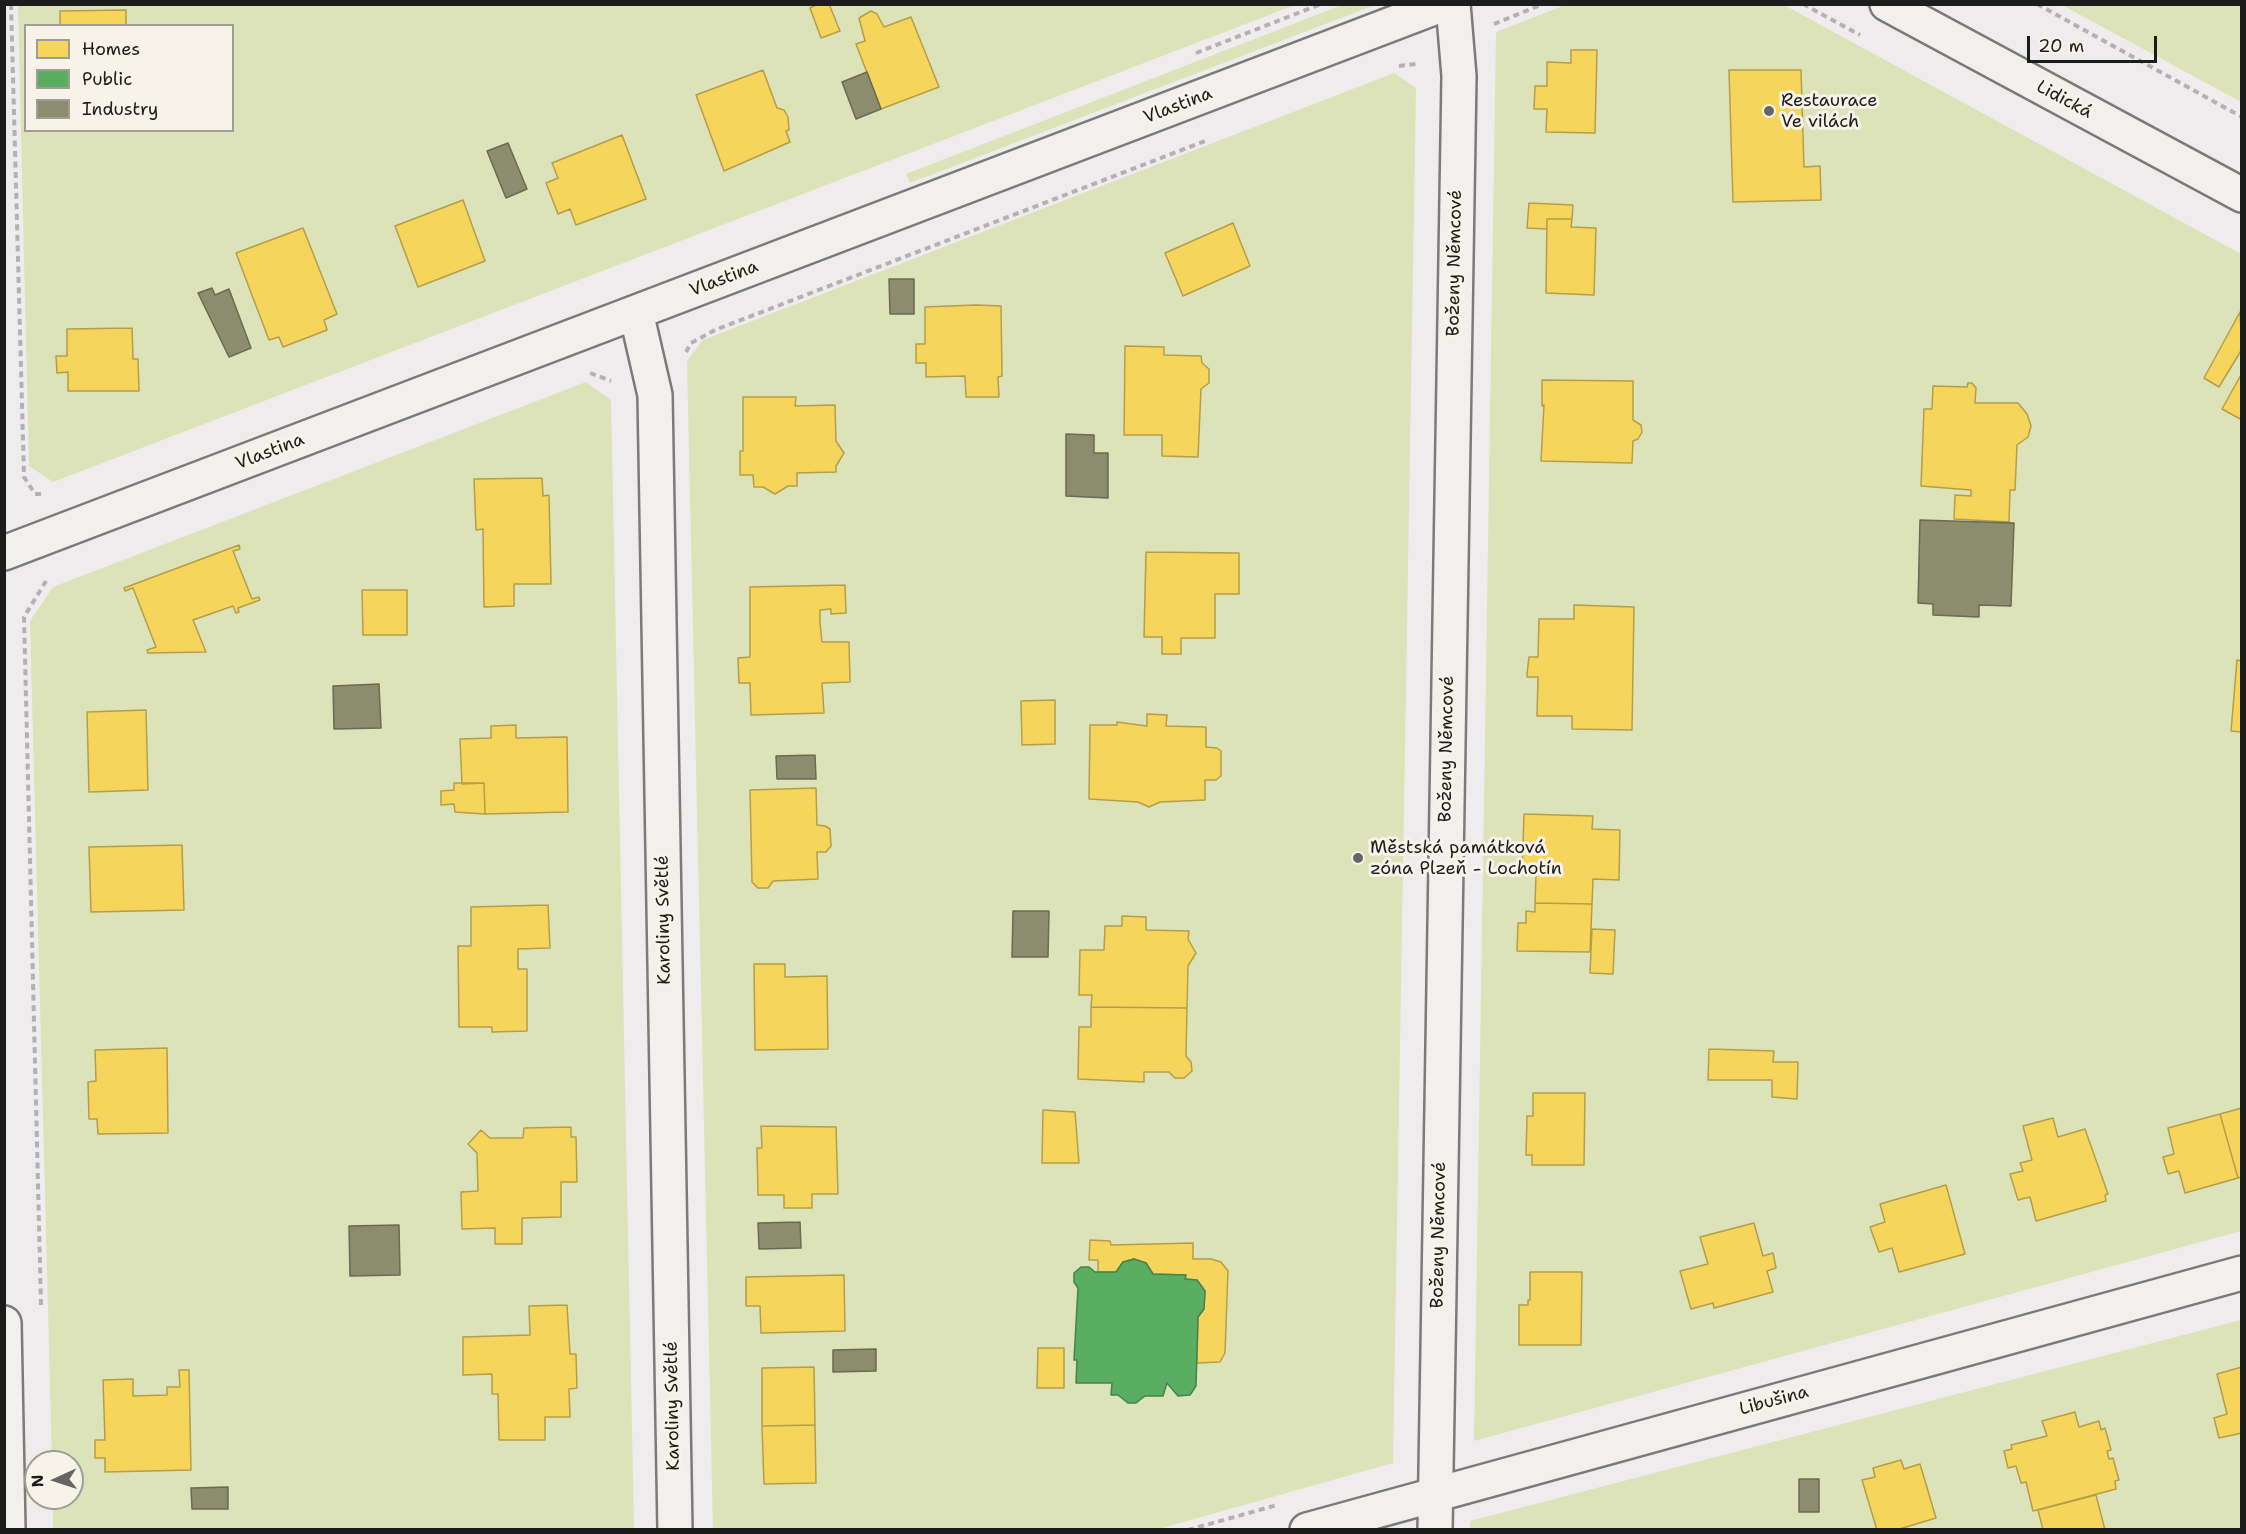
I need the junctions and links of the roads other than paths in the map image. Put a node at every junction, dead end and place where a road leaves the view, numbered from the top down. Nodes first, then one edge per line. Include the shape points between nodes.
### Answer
1 (1443, 4) edge
2 (1453, 4) edge
3 (1887, 4) edge
4 (2241, 195) edge
5 (636, 312) junction
6 (4, 553) edge
7 (2241, 1273) edge
8 (4, 1323) edge
9 (1435, 1493) junction
10 (8, 1530) edge
11 (675, 1530) edge
12 (1307, 1530) edge
13 (1435, 1530) edge

1 - 5 street, Vlastina
2 - 9 street, Boženy Němcové via 1459,76
3 - 4 street, Lidická
5 - 6 street, Vlastina
5 - 11 street, Karoliny Světlé via 655,395
7 - 9 street, Libušina
8 - 10 street
9 - 12 street, Libušina
9 - 13 street, Boženy Němcové

